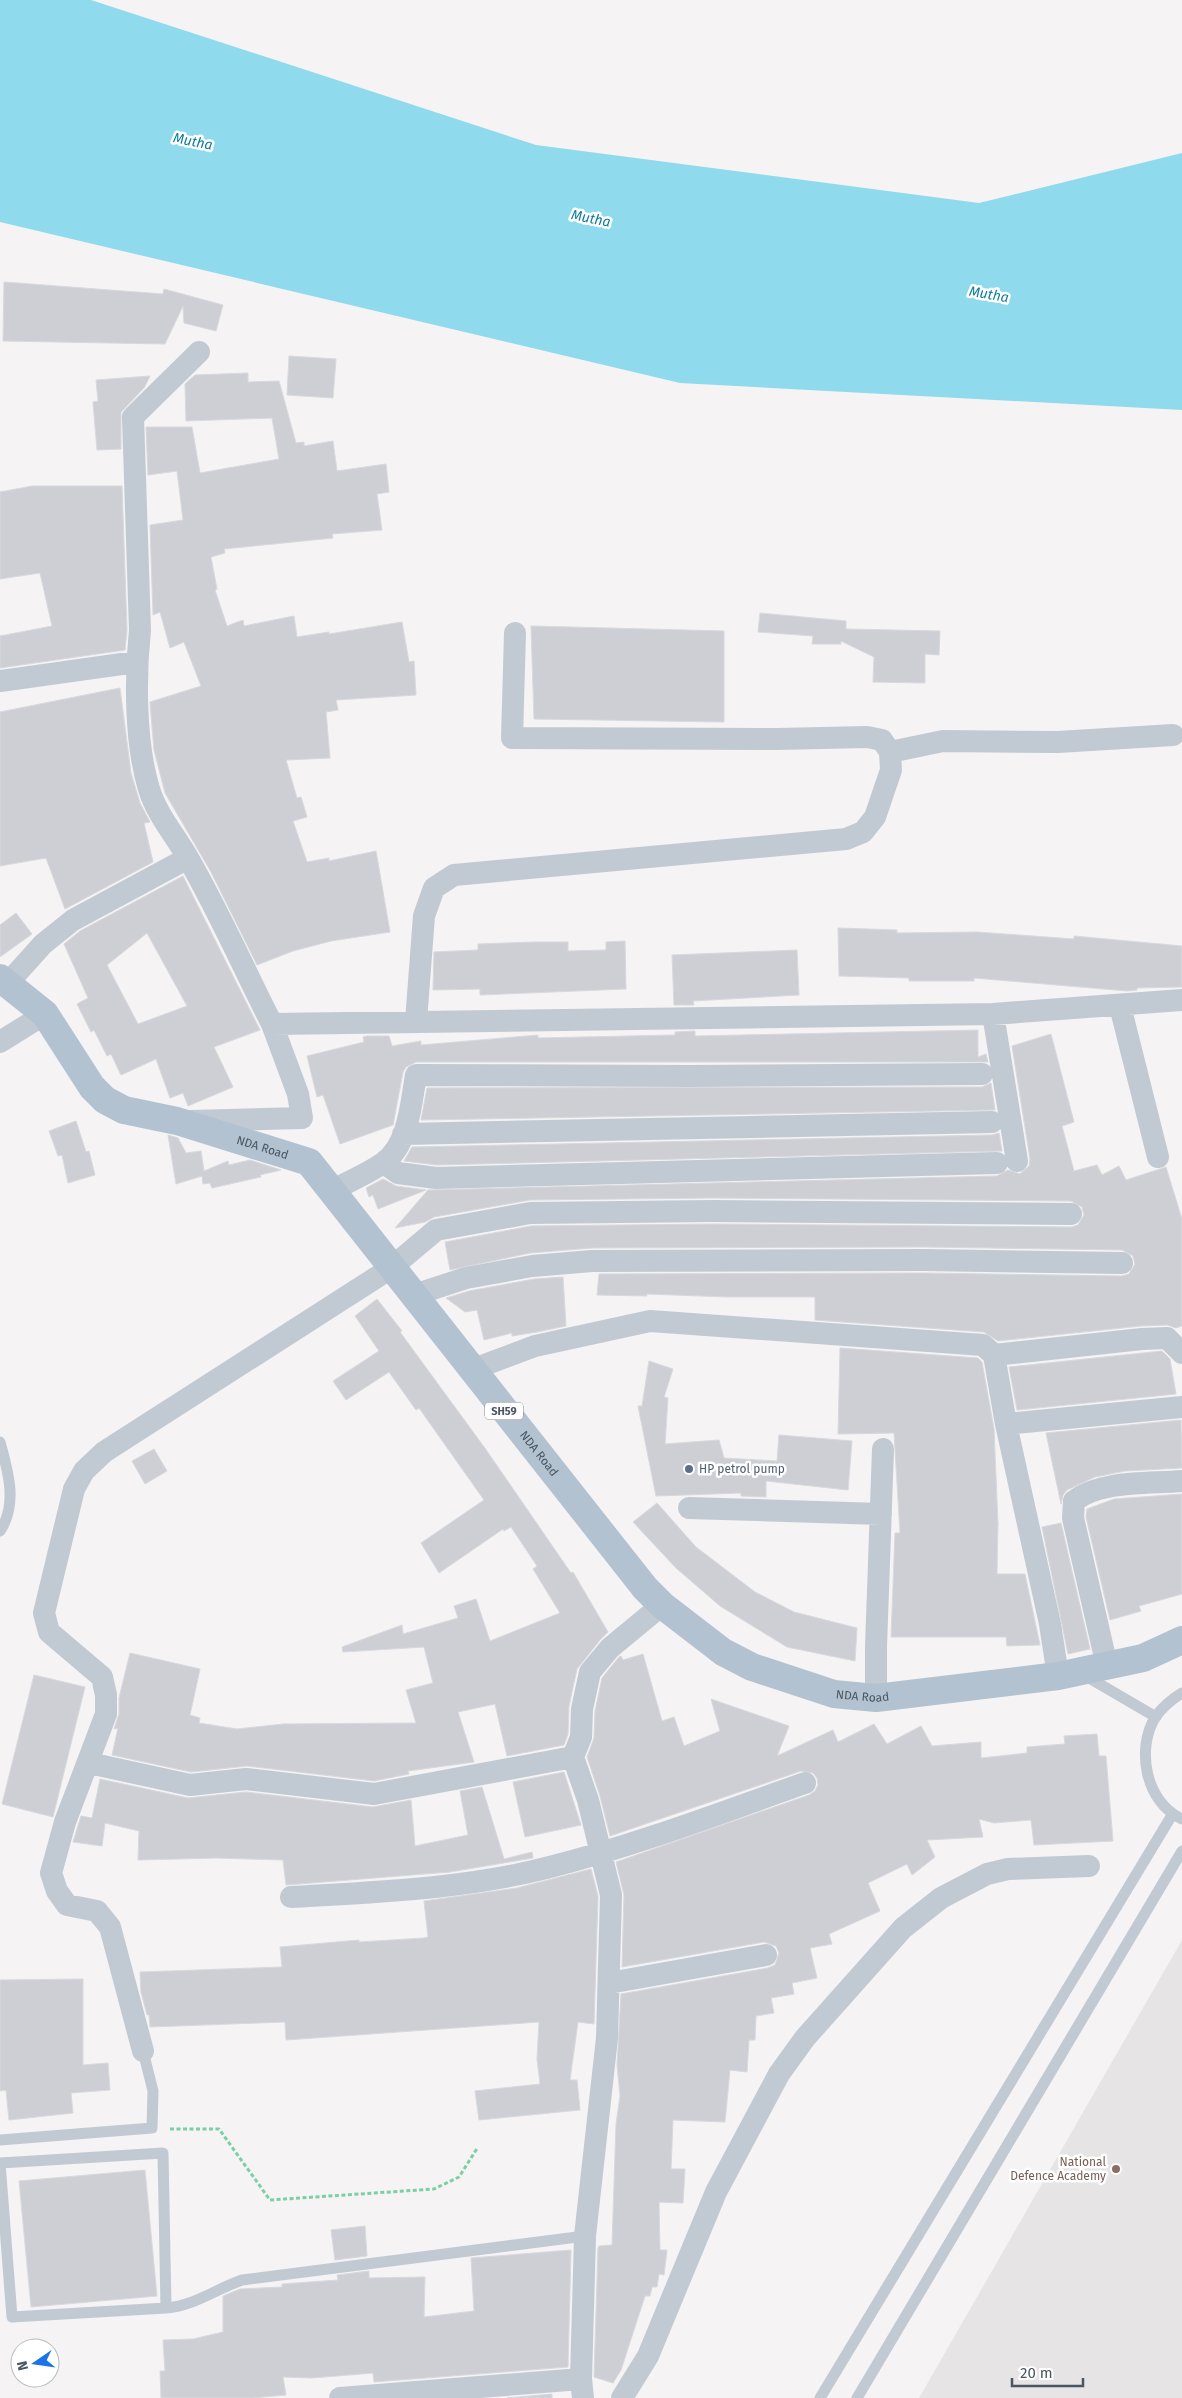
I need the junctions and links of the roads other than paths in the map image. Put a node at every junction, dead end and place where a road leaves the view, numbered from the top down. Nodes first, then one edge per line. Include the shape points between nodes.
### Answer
1 (199, 352) dead end
2 (515, 634) dead end
3 (136, 662) junction
4 (0, 681) edge
5 (1173, 735) dead end
6 (890, 752) junction
7 (188, 858) junction
8 (4, 980) edge
9 (1182, 1000) edge
10 (1120, 1006) junction
11 (45, 1014) junction
12 (993, 1014) junction
13 (416, 1021) junction
14 (272, 1024) junction
15 (0, 1042) edge
16 (982, 1074) dead end
17 (177, 1121) junction
18 (992, 1122) dead end
19 (403, 1134) junction
20 (1158, 1156) dead end
21 (384, 1163) junction
22 (332, 1191) junction
23 (1071, 1214) dead end
24 (1122, 1263) dead end
25 (391, 1268) junction
26 (414, 1295) junction
27 (1177, 1341) edge
28 (994, 1355) junction
29 (471, 1370) junction
30 (1182, 1407) edge
31 (1006, 1424) junction
32 (0, 1442) edge
33 (883, 1449) dead end
34 (1182, 1481) edge
35 (689, 1508) dead end
36 (880, 1514) junction
37 (0, 1531) edge
38 (662, 1606) junction
39 (1182, 1640) edge
40 (1107, 1666) junction
41 (1069, 1674) junction
42 (1182, 1693) edge
43 (876, 1698) junction
44 (1156, 1717) junction
45 (573, 1757) junction
46 (89, 1763) junction
47 (805, 1783) dead end
48 (1177, 1817) edge
49 (600, 1851) junction
50 (1182, 1851) edge
51 (1089, 1866) dead end
52 (291, 1897) dead end
53 (766, 1955) dead end
54 (609, 1983) junction
55 (143, 2051) joint
56 (0, 2140) edge
57 (584, 2236) junction
58 (5, 2290) edge
59 (166, 2308) junction
60 (582, 2389) edge
61 (340, 2398) edge
62 (622, 2398) edge
63 (820, 2398) edge
64 (857, 2398) edge

1 - 3 street via 133,417 140,630
2 - 6 street via 512,738 867,737 882,740
3 - 4 street
3 - 7 street via 141,752 149,789 162,818
5 - 6 street via 1058,742 943,741
6 - 13 street via 891,770 875,818 863,832 846,839 454,875 434,888 424,916
7 - 8 street via 73,920
7 - 14 street
8 - 11 main road, NDA Road / SH59
9 - 10 street
10 - 12 street
10 - 20 street
11 - 15 street
11 - 17 main road, NDA Road / SH59 via 92,1087 105,1100 124,1110
12 - 13 street
12 - 21 street via 1007,1162 436,1178 398,1173
13 - 14 street
14 - 17 street via 298,1094 302,1118
16 - 19 street via 416,1075
17 - 22 main road, NDA Road / SH59 via 309,1162
18 - 19 street
19 - 21 street
21 - 22 street
22 - 25 main road, NDA Road / SH59
23 - 25 street via 530,1213 436,1230
24 - 26 street via 592,1261 532,1266 466,1278
25 - 26 main road, NDA Road / SH59
25 - 46 street via 104,1452 84,1470 74,1489 44,1613 49,1632 102,1677 106,1714
26 - 29 main road, NDA Road / SH59
27 - 28 street via 1142,1339
28 - 29 street via 983,1345 650,1321 535,1346
28 - 31 street
29 - 38 main road, NDA Road / SH59
30 - 31 street
31 - 41 street via 1050,1624
32 - 37 lane via 11,1481 8,1519
33 - 36 street
34 - 40 street via 1101,1488 1085,1492 1074,1501 1073,1518
35 - 36 street
36 - 43 street
38 - 43 main road, NDA Road / SH59 via 723,1652 752,1667 834,1694
38 - 45 street via 610,1648 590,1672 582,1709 581,1737
39 - 40 main road, NDA Road via 1143,1658
40 - 41 main road, NDA Road
41 - 43 main road, NDA Road / SH59
41 - 44 lane
42 - 44 lane
44 - 48 lane via 1148,1737 1145,1758 1149,1780 1159,1800
45 - 46 street via 374,1794 246,1779 190,1785
45 - 49 street via 588,1800
46 - 55 street via 65,1822 51,1873 57,1891 67,1905 97,1911 110,1927
47 - 49 street
48 - 63 lane
49 - 52 street via 545,1868 474,1881 400,1890
49 - 54 street via 611,1895
50 - 64 lane
51 - 62 street via 1008,1869 987,1874 941,1898 903,1928 805,2038 779,2074 716,2192 648,2356
53 - 54 street
54 - 57 street via 607,2038
55 - 56 lane via 153,2091 152,2128
57 - 59 lane via 242,2280 196,2301
57 - 60 street
58 - 59 lane via 12,2317
58 - 59 lane via 0,2163 162,2153
60 - 61 street

